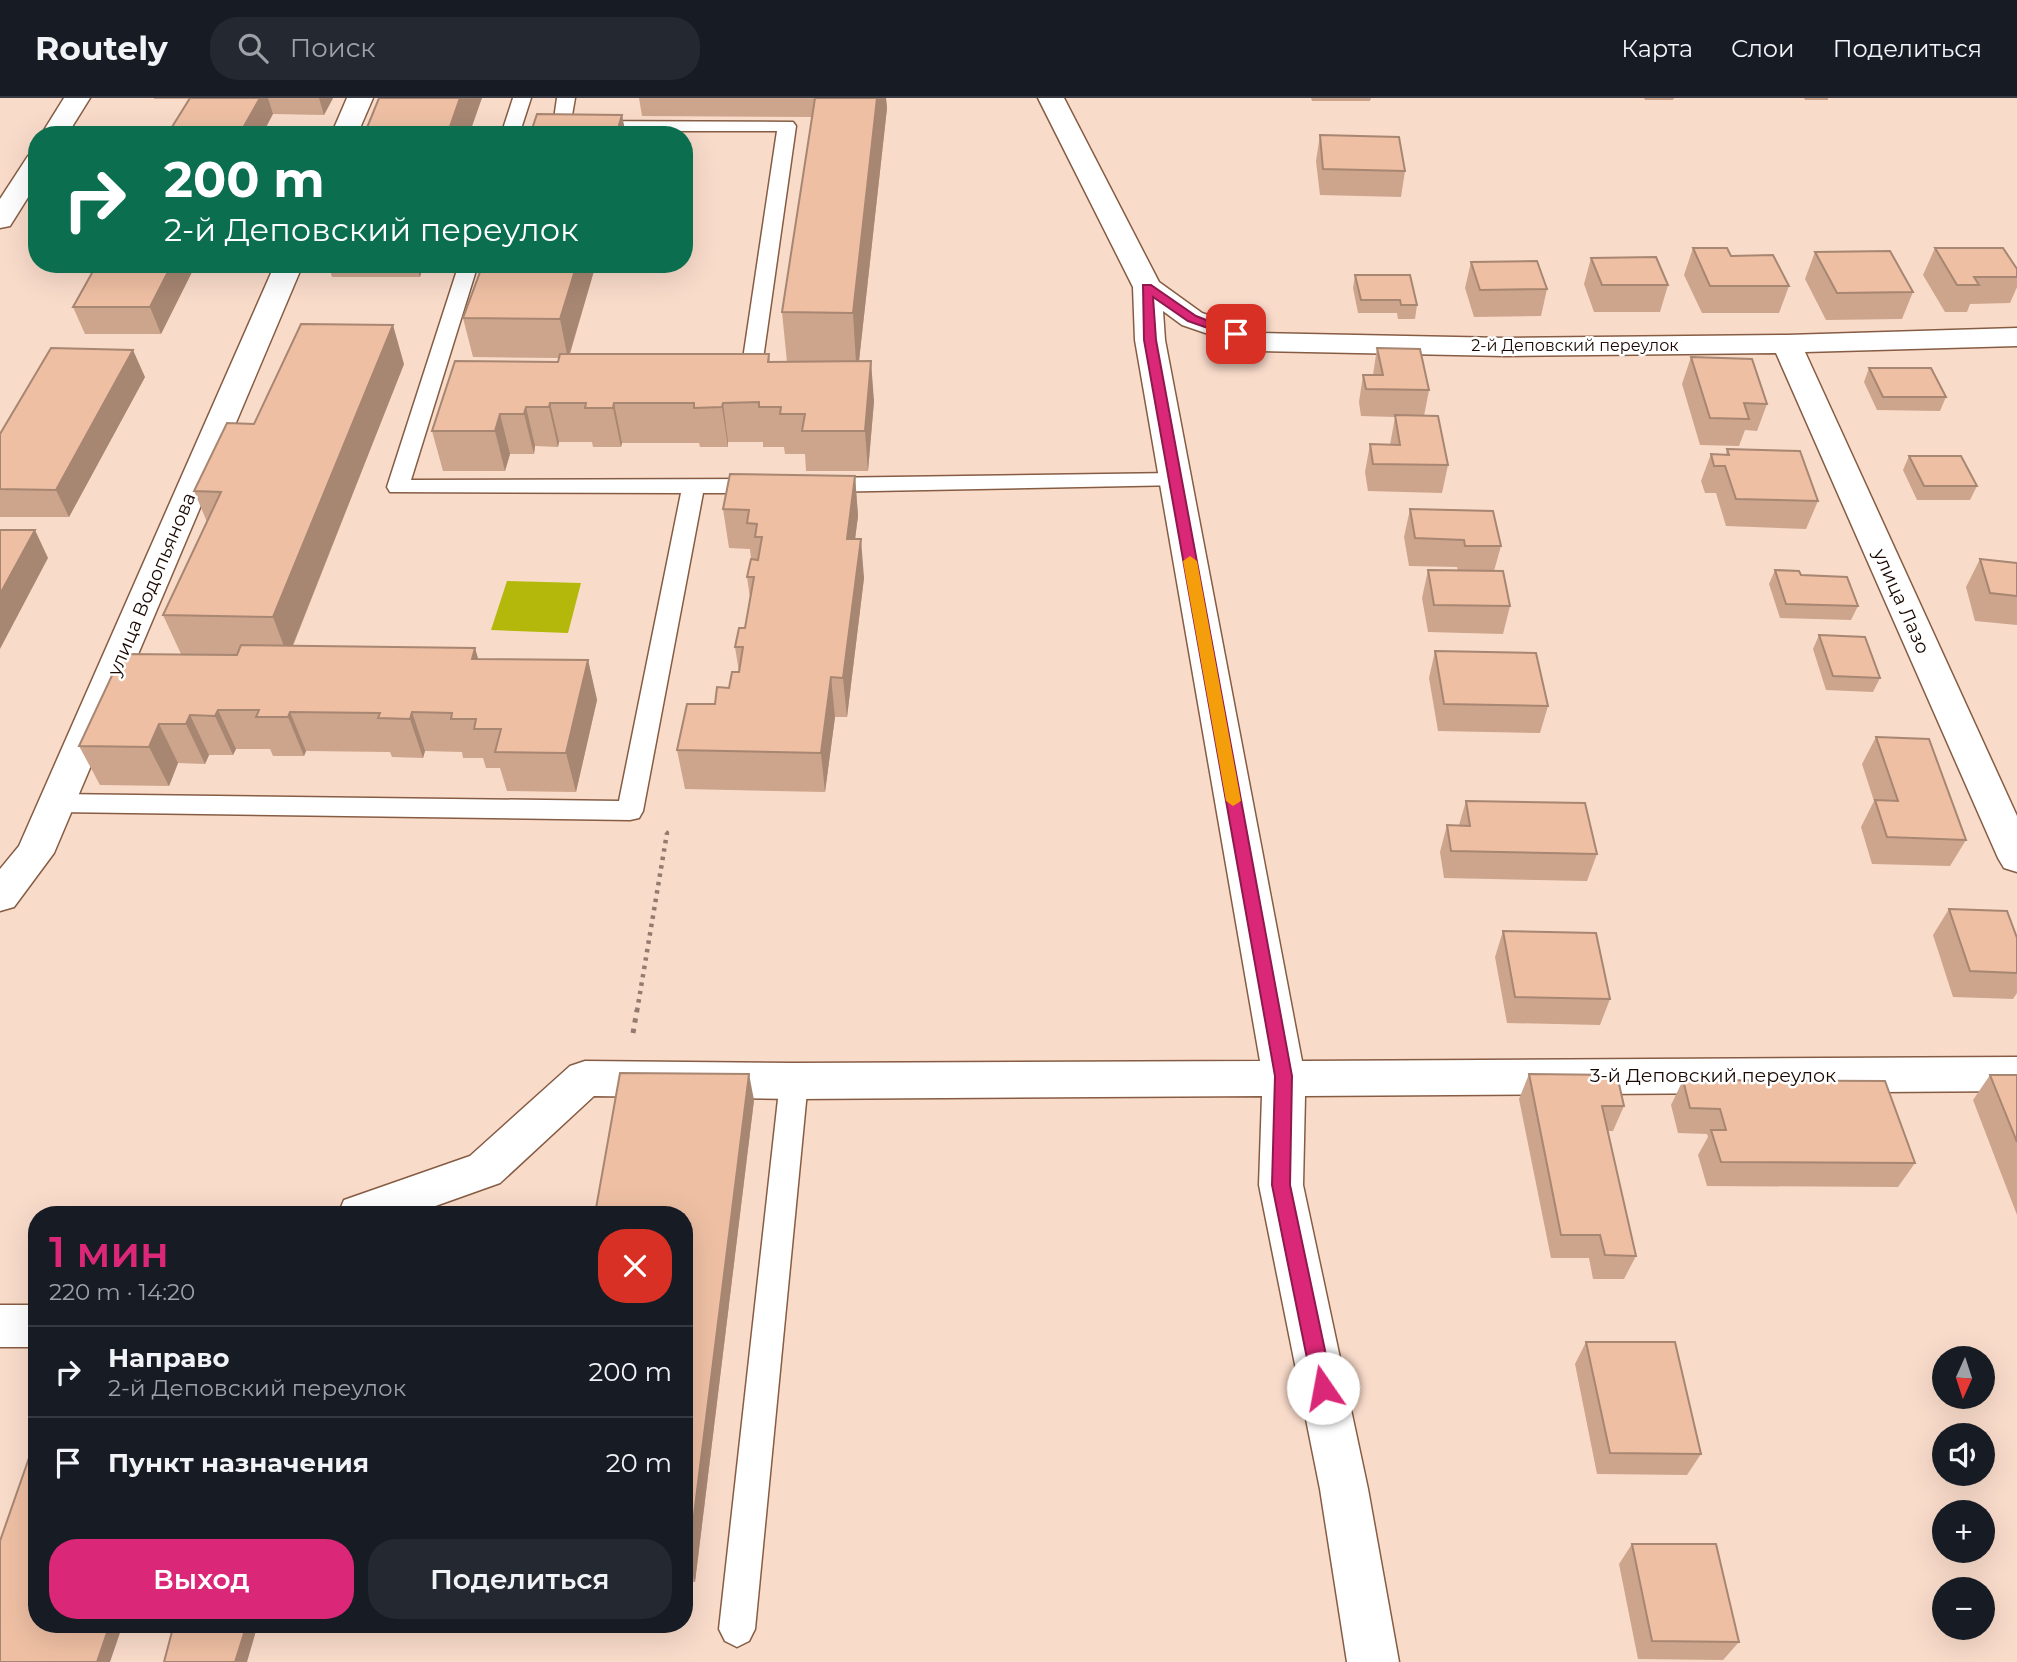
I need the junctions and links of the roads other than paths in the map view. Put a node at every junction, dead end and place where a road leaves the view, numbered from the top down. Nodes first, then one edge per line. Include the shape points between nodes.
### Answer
1 (77, 98) edge
2 (360, 98) edge
3 (522, 98) edge
4 (566, 98) edge
5 (1051, 98) edge
6 (60, 126) edge
7 (348, 126) edge
8 (513, 126) edge
9 (28, 176) edge
10 (0, 220) edge
11 (285, 273) edge
12 (466, 273) edge
13 (1147, 287) junction
14 (2017, 337) edge
15 (1787, 344) junction
16 (753, 359) edge
17 (1175, 480) junction
18 (693, 487) junction
19 (57, 803) junction
20 (2017, 858) edge
21 (0, 895) edge
22 (2017, 1074) edge
23 (1284, 1076) junction
24 (794, 1080) junction
25 (383, 1206) edge
26 (0, 1326) edge
27 (28, 1326) edge
28 (737, 1629) dead end
29 (1373, 1662) edge

1 - 6 street
2 - 7 street
3 - 8 lane
4 - 16 lane via 562,126 787,126
5 - 13 street
9 - 10 street
11 - 19 street, улица Водопьянова
12 - 18 lane via 398,487
13 - 15 street, 2-й Деповский переулок via 1192,318 1258,342 1505,347
13 - 17 street via 1150,340
14 - 15 street, 2-й Деповский переулок
15 - 20 street, улица Лазо
17 - 18 lane
17 - 23 street
18 - 19 lane via 630,811
19 - 21 street, улица Водопьянова via 35,853
22 - 23 street, 3-й Деповский переулок
23 - 24 street, 3-й Деповский переулок
23 - 29 street via 1281,1185 1344,1489
24 - 25 street, 3-й Деповский переулок via 585,1078 485,1170
24 - 28 lane
26 - 27 street

